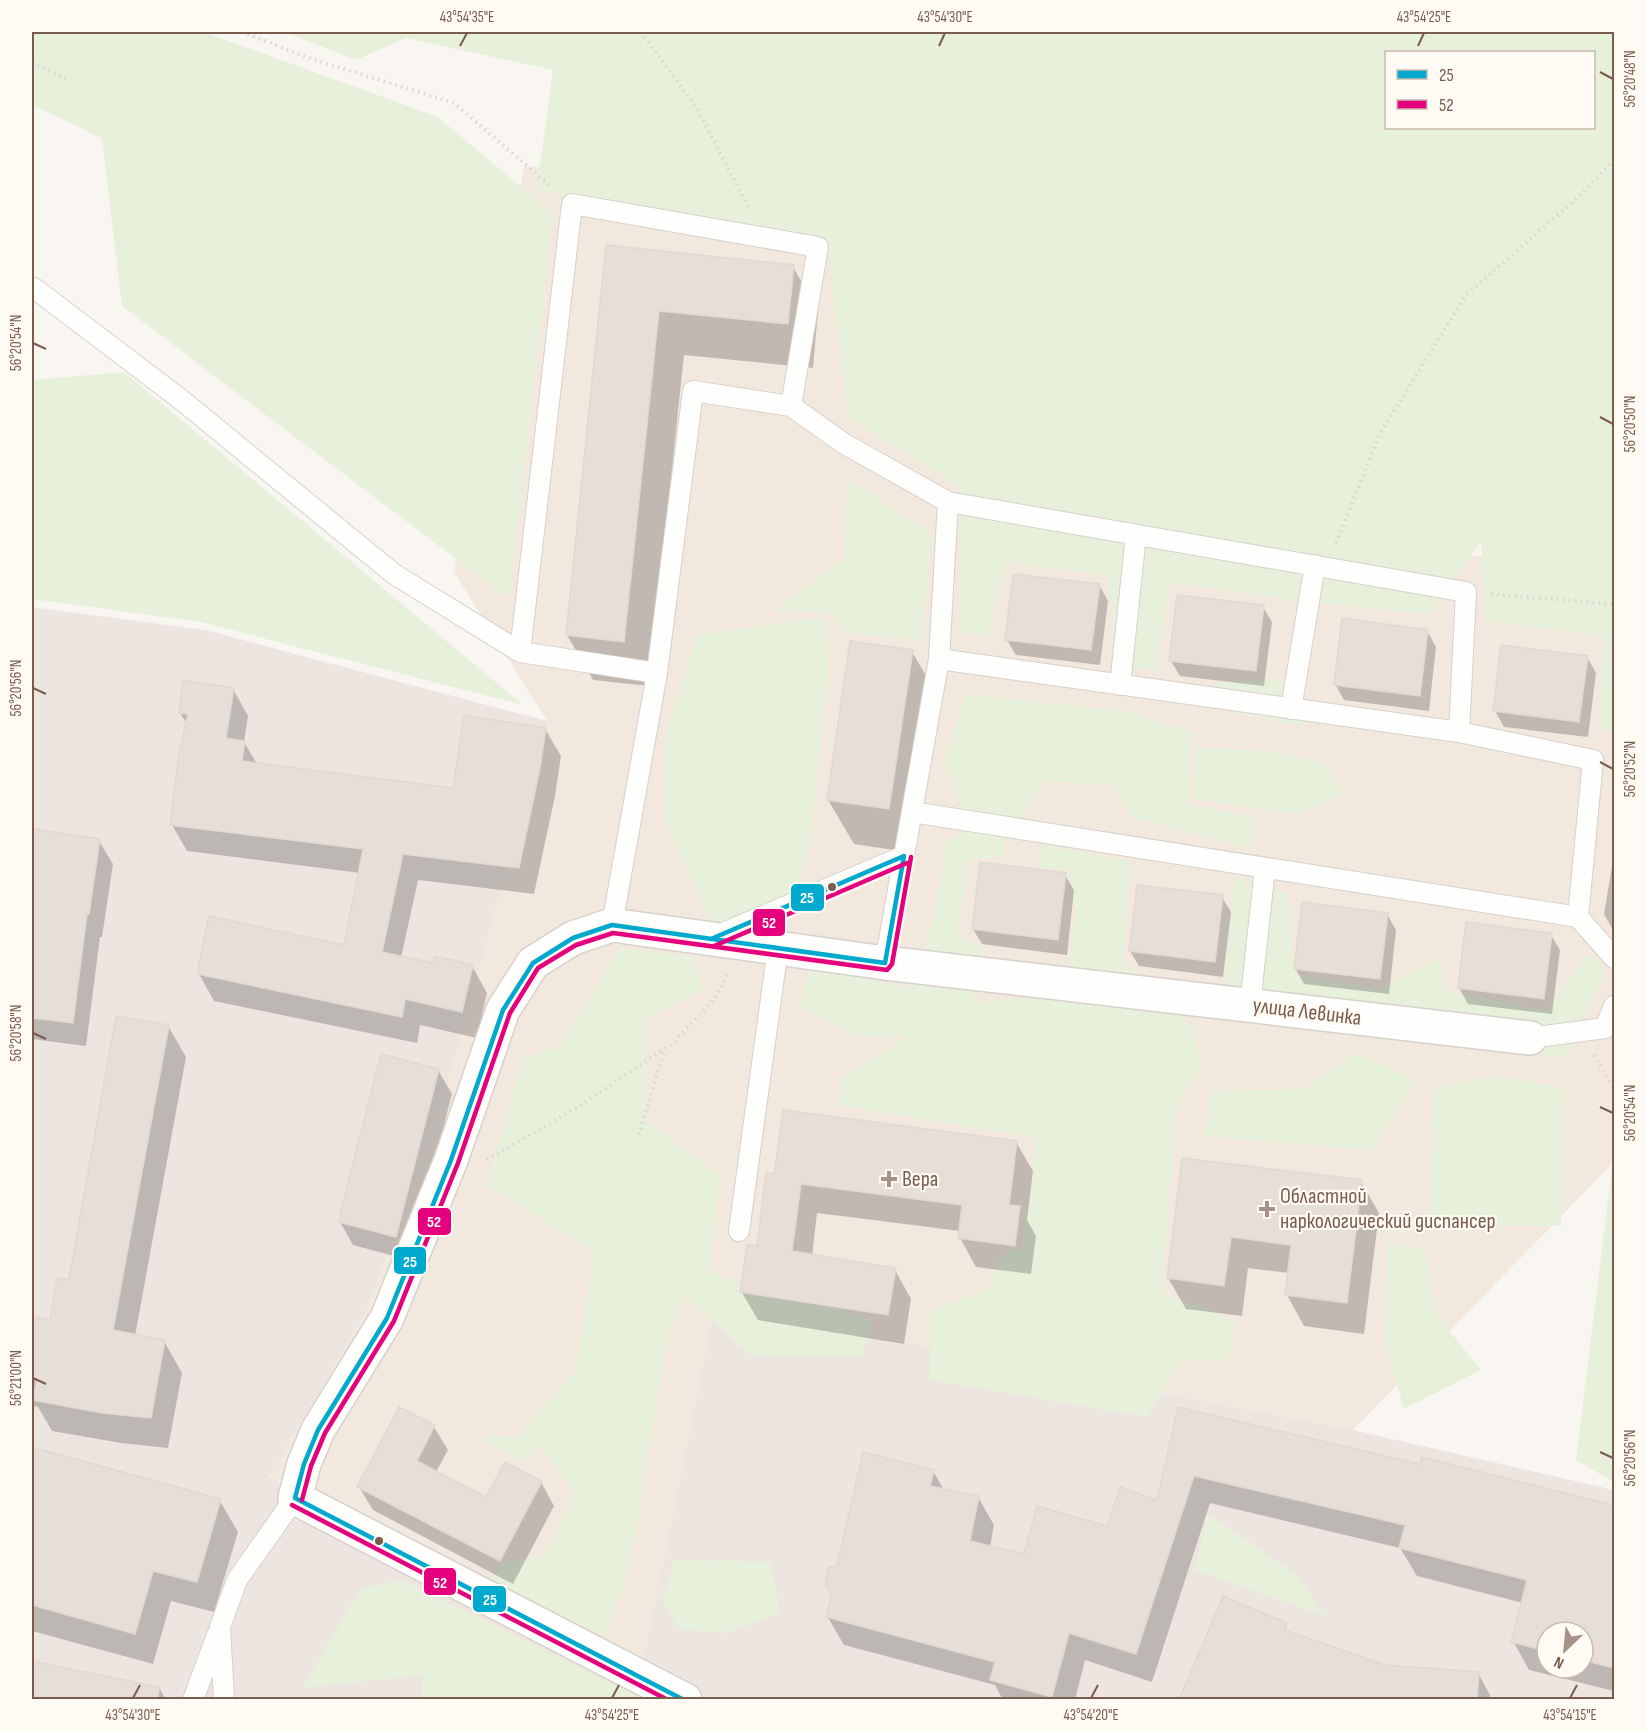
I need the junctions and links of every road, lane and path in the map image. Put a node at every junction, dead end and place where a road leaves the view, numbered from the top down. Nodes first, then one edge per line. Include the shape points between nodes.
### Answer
1 (242, 32) edge
2 (641, 32) edge
3 (32, 63) edge
4 (66, 79) dead end
5 (1614, 160) edge
6 (572, 204) junction
7 (763, 237) junction
8 (34, 288) dead end
9 (791, 405) junction
10 (948, 502) junction
11 (1136, 535) junction
12 (1320, 567) junction
13 (1466, 592) junction
14 (1614, 604) edge
15 (520, 652) junction
16 (939, 659) junction
17 (657, 673) junction
18 (1120, 685) junction
19 (1292, 709) junction
20 (1459, 732) junction
21 (912, 812) junction
22 (904, 855) junction
23 (1265, 868) junction
24 (1578, 917) junction
25 (612, 925) junction
26 (711, 939) junction
27 (762, 946) junction
28 (1614, 958) edge
29 (885, 963) junction
30 (1250, 1005) junction
31 (1614, 1006) edge
32 (1579, 1032) junction
33 (1530, 1038) joint
34 (664, 1049) junction
35 (1614, 1089) edge
36 (639, 1135) dead end
37 (440, 1188) junction
38 (739, 1231) dead end
39 (295, 1498) junction
40 (220, 1627) junction
41 (193, 1700) edge
42 (224, 1700) edge
43 (685, 1700) edge

1 - 6 path via 306,57 454,103
2 - 7 path via 698,110
3 - 4 path
5 - 12 path via 1577,198 1465,296 1379,436
6 - 7 lane
6 - 15 lane
7 - 9 lane via 818,247
8 - 15 lane via 178,398 394,574
9 - 10 lane via 843,443
9 - 17 lane via 693,391
10 - 11 lane
10 - 16 lane
11 - 12 lane
11 - 18 lane
12 - 13 lane
12 - 19 lane
13 - 14 path
13 - 20 lane
15 - 17 lane
16 - 18 lane
16 - 21 lane
17 - 25 lane
18 - 19 lane
19 - 20 lane
20 - 24 lane via 1593,760
21 - 22 lane
21 - 23 lane
22 - 26 lane
22 - 29 lane
23 - 24 lane
23 - 30 lane
24 - 28 lane
25 - 26 street, улица Левинка
25 - 37 street, улица Левинка via 573,938 533,963 503,1010
26 - 27 street, улица Левинка
27 - 29 street, улица Левинка
27 - 34 path
27 - 38 lane
29 - 30 street, улица Левинка
30 - 33 street, улица Левинка
31 - 32 lane via 1605,1028
32 - 33 lane
32 - 35 path
34 - 36 path
34 - 37 path via 573,1110
37 - 39 street, улица Левинка via 387,1318 318,1430
39 - 40 lane via 237,1580
39 - 43 street
40 - 41 lane
40 - 42 lane

